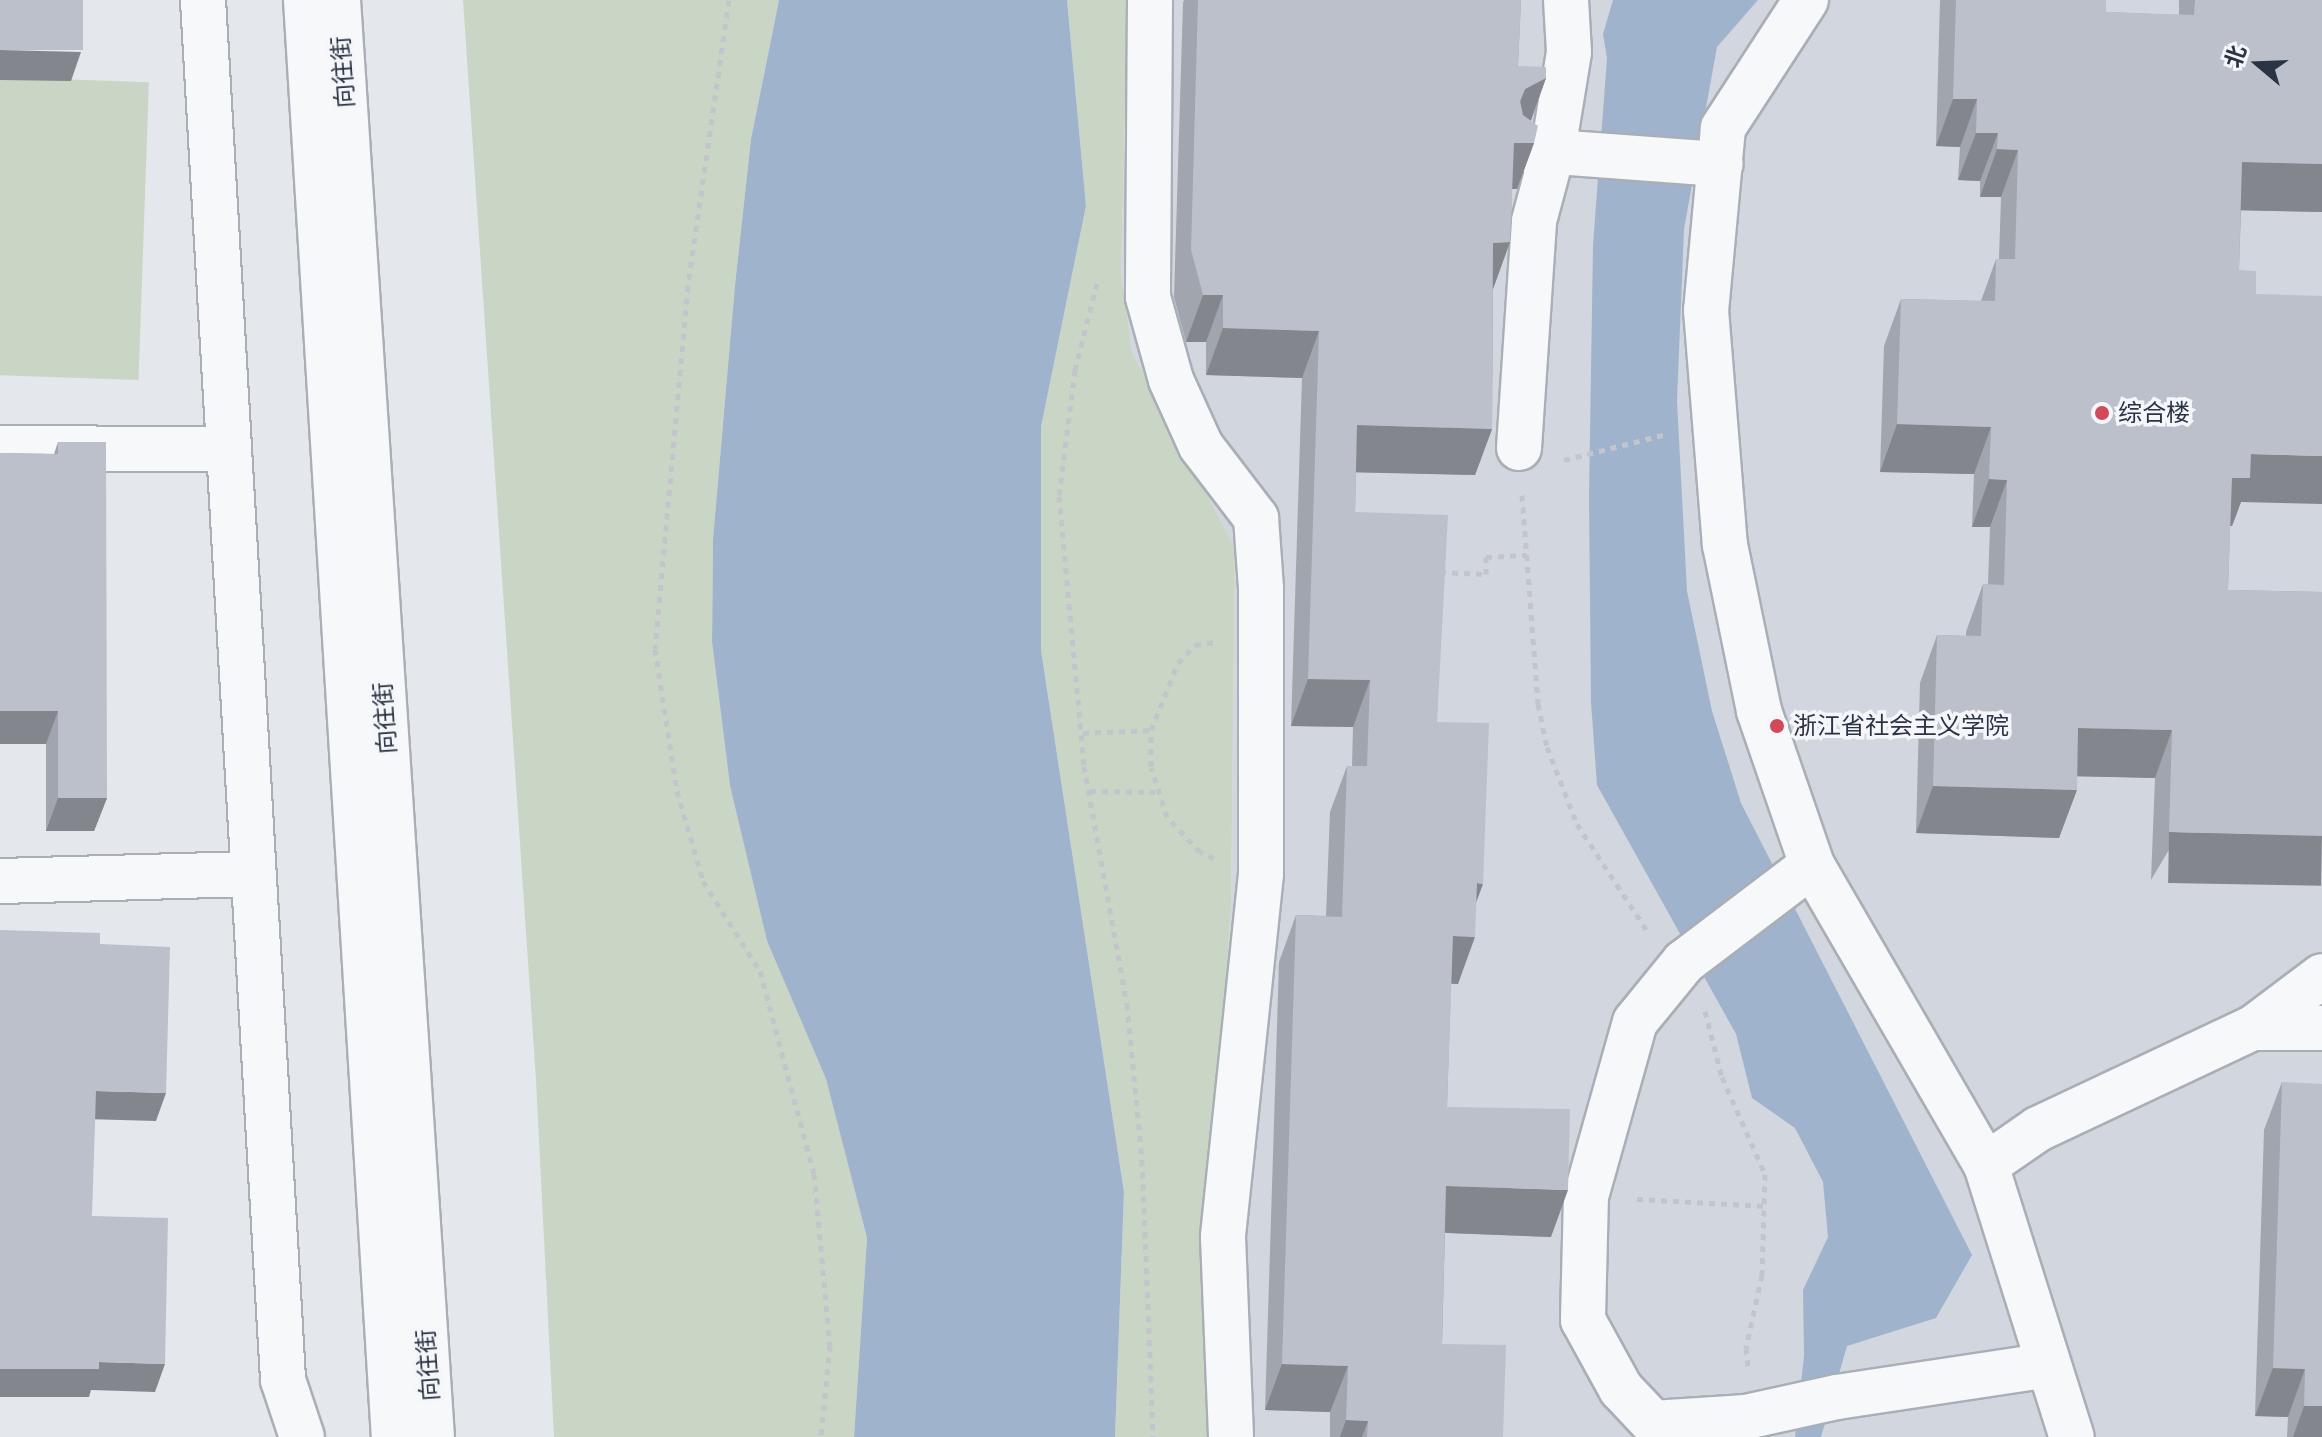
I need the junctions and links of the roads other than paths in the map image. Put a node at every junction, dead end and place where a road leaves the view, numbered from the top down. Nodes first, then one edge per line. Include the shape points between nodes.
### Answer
1 (203, 0) edge
2 (306, 0) edge
3 (338, 0) edge
4 (1150, 0) edge
5 (1566, 0) edge
6 (1806, 0) edge
7 (1553, 151) junction
8 (1713, 164) junction
9 (0, 448) edge
10 (229, 449) junction
11 (1539, 454) road end
12 (1802, 871) junction
13 (253, 874) junction
14 (0, 881) edge
15 (2322, 976) edge
16 (2253, 1028) junction
17 (2322, 1028) edge
18 (1986, 1165) junction
19 (2048, 1365) junction
20 (1650, 1430) edge
21 (302, 1437) edge
22 (394, 1437) edge
23 (432, 1437) edge
24 (1231, 1437) edge
25 (2072, 1437) edge

1 - 10 street
2 - 22 street, 向往街
3 - 23 street, 向往街
4 - 24 street via 1148,297 1171,380 1201,446 1256,518 1261,588 1261,874 1223,1237
5 - 7 street via 1569,52
6 - 8 street via 1723,128
7 - 8 street
7 - 11 street via 1534,221
8 - 12 street via 1706,310 1725,545 1759,711
9 - 10 street
10 - 13 street
12 - 18 street
12 - 20 street via 1684,962 1635,1022 1586,1196 1583,1320
13 - 14 street
13 - 21 street via 283,1380
15 - 16 street
16 - 17 street
16 - 18 street via 2038,1129
18 - 19 street
19 - 20 street
19 - 25 street

